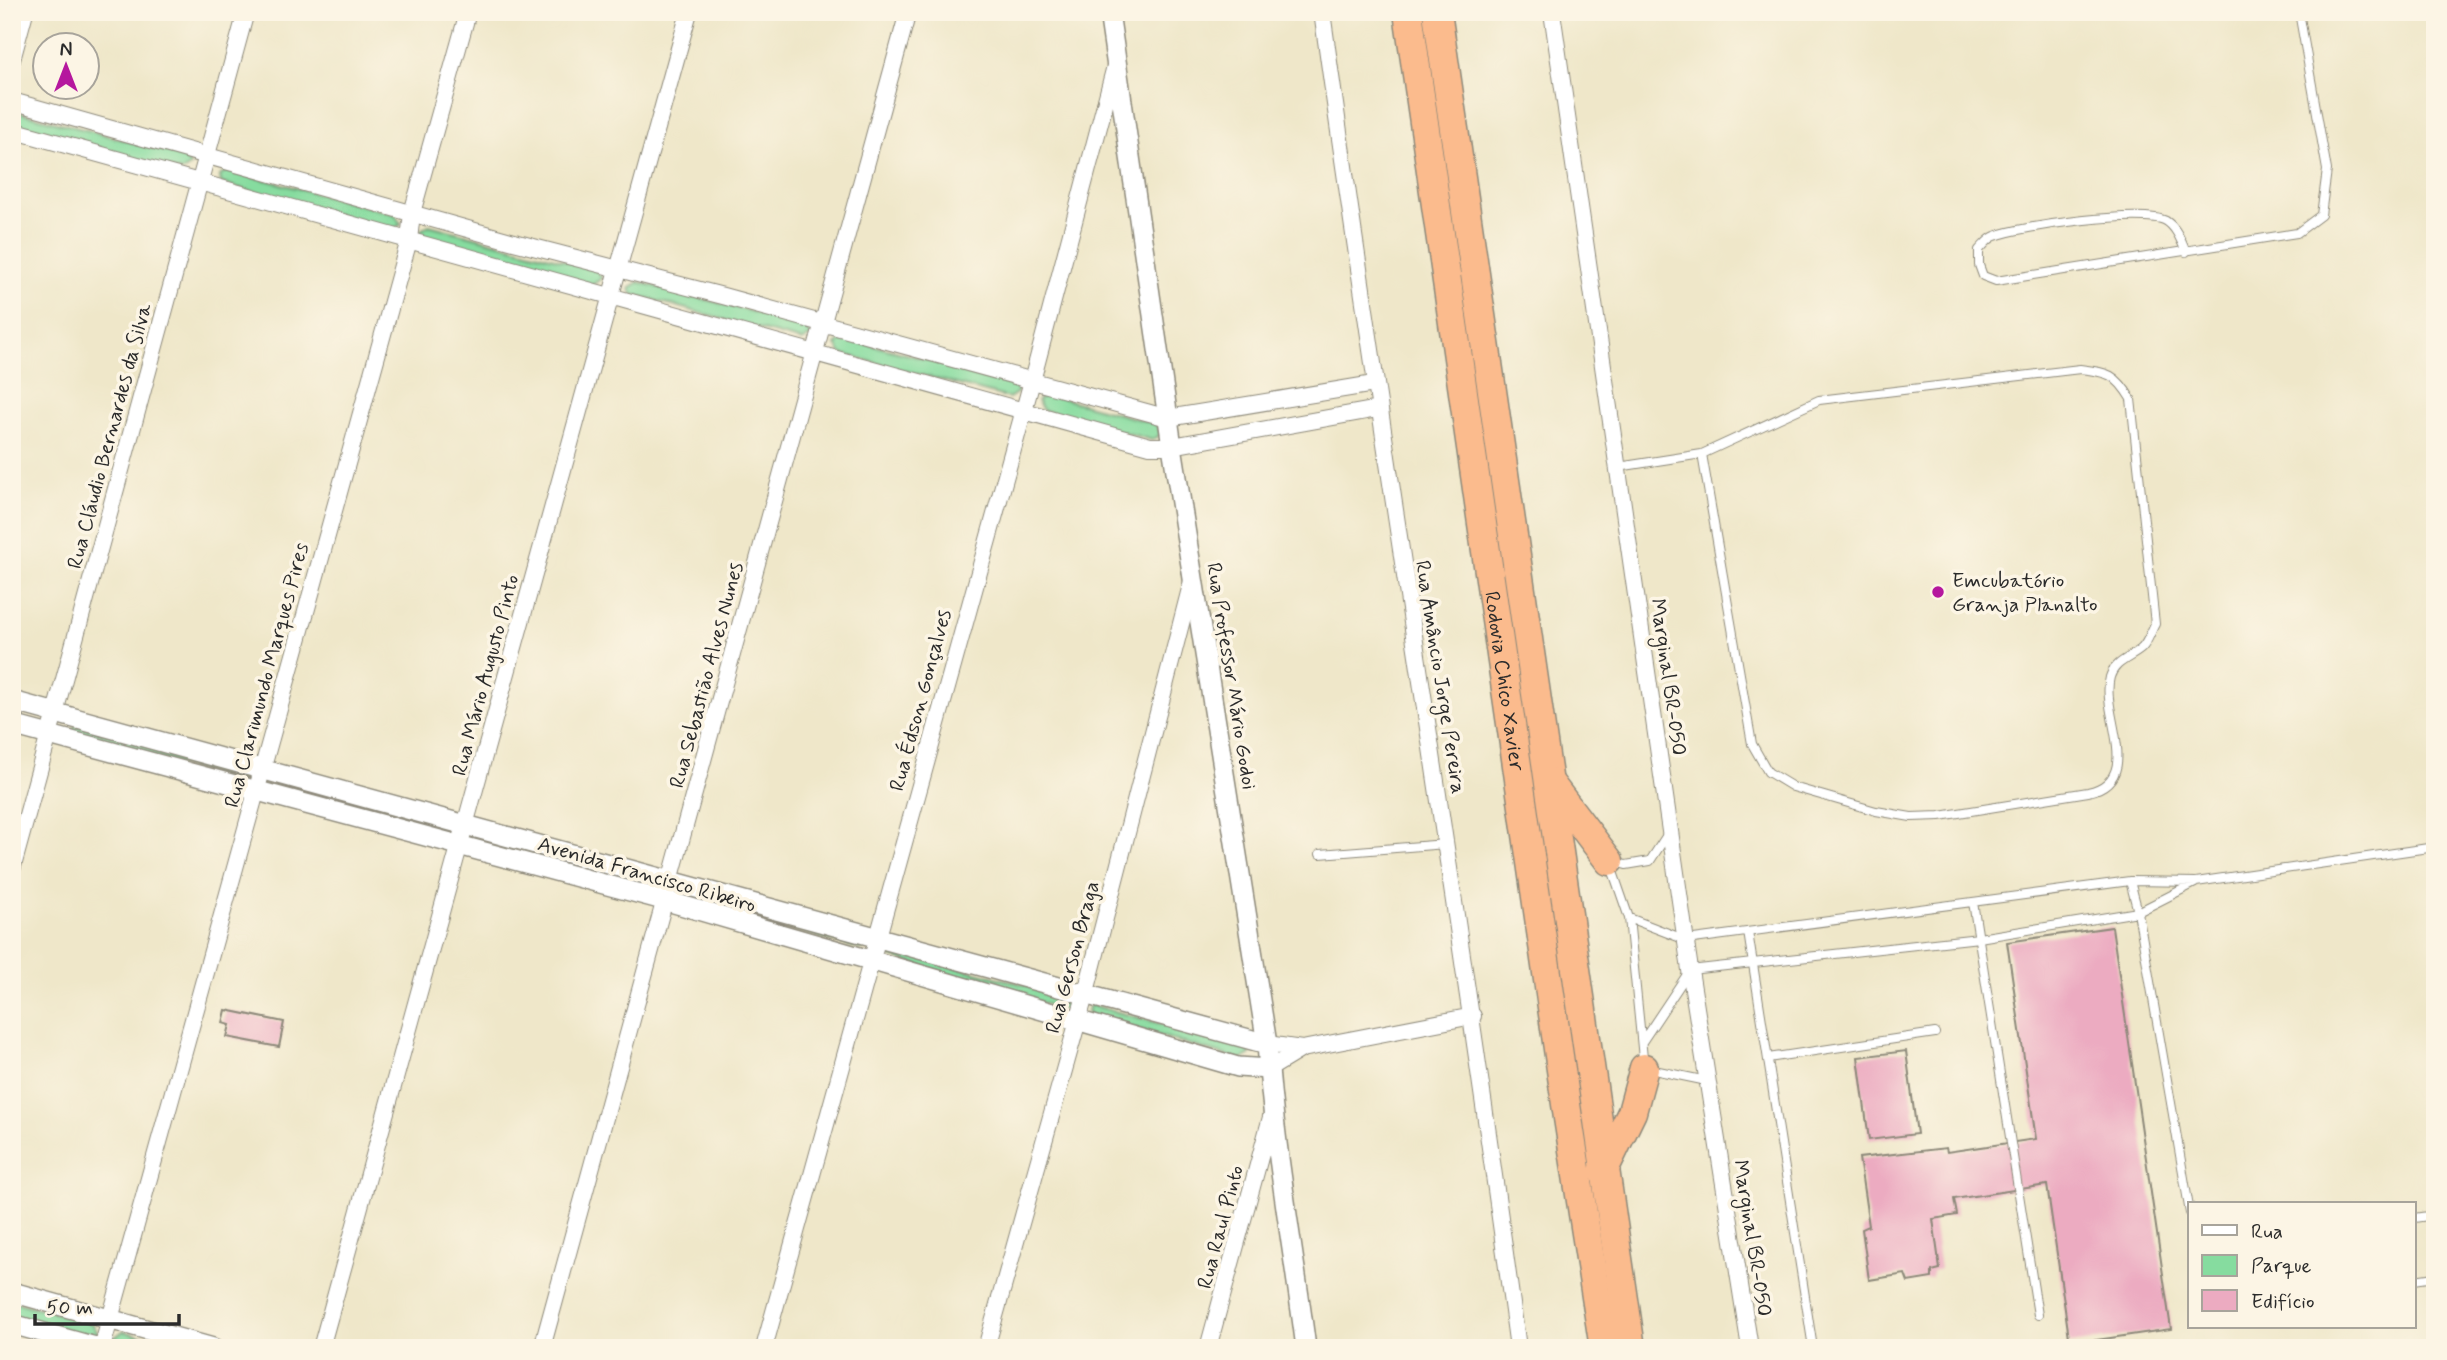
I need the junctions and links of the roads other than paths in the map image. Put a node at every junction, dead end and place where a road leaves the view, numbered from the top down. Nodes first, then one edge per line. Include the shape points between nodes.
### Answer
1 (25, 12) edge
2 (246, 12) edge
3 (468, 12) edge
4 (689, 12) edge
5 (908, 12) edge
6 (1109, 12) edge
7 (1322, 12) edge
8 (1408, 12) edge
9 (1437, 12) edge
10 (1552, 12) edge
11 (2299, 12) edge
12 (12, 60) edge
13 (1115, 64) junction
14 (12, 100) edge
15 (12, 130) edge
16 (206, 156) junction
17 (198, 183) junction
18 (412, 213) junction
19 (409, 240) junction
20 (2186, 252) junction
21 (617, 268) junction
22 (609, 296) junction
23 (823, 324) junction
24 (817, 353) junction
25 (1032, 381) junction
26 (1374, 384) junction
27 (1023, 408) junction
28 (1378, 409) junction
29 (1168, 418) junction
30 (1172, 446) junction
31 (1702, 454) junction
32 (1618, 467) junction
33 (1193, 576) junction
34 (12, 701) edge
35 (57, 713) junction
36 (12, 725) edge
37 (51, 737) junction
38 (262, 768) junction
39 (1548, 781) junction
40 (256, 790) junction
41 (466, 826) junction
42 (1670, 830) junction
43 (1446, 844) junction
44 (460, 847) junction
45 (2435, 847) edge
46 (1320, 854) dead end
47 (1609, 861) junction
48 (12, 870) edge
49 (672, 880) junction
50 (2130, 881) junction
51 (2196, 882) junction
52 (667, 901) junction
53 (1973, 902) junction
54 (2138, 912) junction
55 (1629, 918) junction
56 (1748, 932) junction
57 (877, 937) junction
58 (1979, 939) junction
59 (1686, 940) junction
60 (1753, 961) junction
61 (870, 963) junction
62 (1690, 970) junction
63 (1086, 992) junction
64 (1473, 1016) junction
65 (1077, 1021) junction
66 (1935, 1033) dead end
67 (1267, 1044) junction
68 (1302, 1049) junction
69 (1643, 1055) junction
70 (1768, 1058) junction
71 (1269, 1069) junction
72 (1707, 1081) junction
73 (1272, 1116) junction
74 (1603, 1172) junction
75 (2188, 1202) edge
76 (2435, 1215) edge
77 (2416, 1218) edge
78 (2435, 1277) edge
79 (2416, 1280) edge
80 (12, 1292) edge
81 (2038, 1315) dead end
82 (109, 1317) junction
83 (12, 1324) edge
84 (100, 1348) edge
85 (213, 1348) edge
86 (321, 1348) edge
87 (542, 1348) edge
88 (764, 1348) edge
89 (986, 1348) edge
90 (1208, 1348) edge
91 (1306, 1348) edge
92 (1518, 1348) edge
93 (1604, 1348) edge
94 (1631, 1348) edge
95 (1750, 1348) edge
96 (1813, 1348) edge

1 - 12 street
2 - 16 street, Rua Cláudio Bernardes da Silva
3 - 18 street, Rua Clarimundo Marques Pires
4 - 21 street, Rua Mário Augusto Pinto
5 - 23 street, Rua Sebastião Alves Nunes
6 - 13 street, Rua Professor Mário Godoi
7 - 26 street, Rua Amâncio Jorge Pereira
8 - 93 highway, Rodovia Chico Xavier
9 - 39 highway, Rodovia Chico Xavier
10 - 32 street, Marginal BR-050
11 - 20 lane via 2327,170 2321,215 2297,233
13 - 25 street, Rua Édson Gonçalves
13 - 29 street, Rua Professor Mário Godoi
14 - 16 street
15 - 17 street
16 - 17 street, Rua Cláudio Bernardes da Silva
16 - 18 street
17 - 19 street
17 - 35 street, Rua Cláudio Bernardes da Silva
18 - 19 street, Rua Clarimundo Marques Pires
18 - 21 street
19 - 22 street
19 - 38 street, Rua Clarimundo Marques Pires
20 - 20 lane via 1996,281 1983,276 1979,265 1979,250 1993,236 2143,214 2165,221 2178,233
21 - 22 street, Rua Mário Augusto Pinto
21 - 23 street
22 - 24 street
22 - 41 street, Rua Mário Augusto Pinto
23 - 24 street, Rua Sebastião Alves Nunes
23 - 25 street
24 - 27 street
24 - 49 street, Rua Sebastião Alves Nunes
25 - 27 street, Rua Édson Gonçalves
25 - 29 street
26 - 28 street, Rua Amâncio Jorge Pereira
26 - 29 street
27 - 30 street via 1150,446
27 - 57 street, Rua Édson Gonçalves
28 - 30 street
28 - 43 street, Rua Amâncio Jorge Pereira
29 - 30 street, Rua Professor Mário Godoi
30 - 33 street, Rua Professor Mário Godoi
31 - 31 lane via 1752,744 1768,772 1793,787 1911,817 2100,790 2109,782 2119,756 2110,677 2117,664 2144,646 2155,624 2131,399 2120,380 2103,371 2080,369 1843,395 1796,409
31 - 32 lane
32 - 42 street, Marginal BR-050
33 - 63 street, Rua Gerson Braga
33 - 67 street, Rua Professor Mário Godoi
34 - 35 street, Avenida Francisco Ribeiro
35 - 37 street, Rua Cláudio Bernardes da Silva
35 - 38 street, Avenida Francisco Ribeiro
36 - 37 street, Avenida Francisco Ribeiro
37 - 40 street, Avenida Francisco Ribeiro
37 - 48 street, Rua Cláudio Bernardes da Silva
38 - 40 street, Rua Clarimundo Marques Pires
38 - 41 street, Avenida Francisco Ribeiro
39 - 47 highway
39 - 74 highway, Rodovia Chico Xavier
40 - 44 street, Avenida Francisco Ribeiro
40 - 82 street, Rua Clarimundo Marques Pires
41 - 44 street, Rua Mário Augusto Pinto
41 - 49 street, Avenida Francisco Ribeiro
42 - 47 lane via 1650,861 1626,866
42 - 59 street, Marginal BR-050
43 - 46 lane
43 - 64 street, Rua Amâncio Jorge Pereira
44 - 52 street, Avenida Francisco Ribeiro
44 - 86 street, Rua Mário Augusto Pinto
45 - 51 lane
47 - 55 lane
49 - 52 street, Rua Sebastião Alves Nunes
49 - 57 street, Avenida Francisco Ribeiro
50 - 51 lane
50 - 53 lane
50 - 54 lane
51 - 54 lane
52 - 61 street, Avenida Francisco Ribeiro
52 - 87 street, Rua Sebastião Alves Nunes
53 - 56 lane
53 - 58 lane
54 - 58 lane
54 - 75 lane
55 - 59 lane
55 - 69 lane
56 - 59 lane
56 - 60 lane
57 - 61 street, Rua Édson Gonçalves
57 - 63 street, Avenida Francisco Ribeiro
58 - 60 lane
58 - 81 lane
59 - 62 street, Marginal BR-050
60 - 62 lane
60 - 70 lane
61 - 65 street, Avenida Francisco Ribeiro
61 - 88 street, Rua Édson Gonçalves
62 - 69 lane
62 - 72 street, Marginal BR-050
63 - 65 street, Rua Gerson Braga
63 - 67 street, Avenida Francisco Ribeiro
64 - 68 street
64 - 92 street, Rua Amâncio Jorge Pereira
65 - 71 street, Avenida Francisco Ribeiro via 1238,1067
65 - 89 street, Rua Gerson Braga
66 - 70 lane
67 - 68 street
67 - 71 street, Rua Professor Mário Godoi
68 - 71 street
69 - 72 lane
69 - 74 highway via 1632,1112
70 - 96 lane
71 - 73 street, Rua Professor Mário Godoi
72 - 95 street, Marginal BR-050
73 - 90 street, Rua Raul Pinto
73 - 91 street, Rua Professor Mário Godoi
74 - 94 highway, Rodovia Chico Xavier
76 - 77 lane
78 - 79 lane
80 - 82 street
82 - 84 street, Rua Clarimundo Marques Pires
82 - 85 street
83 - 84 street

